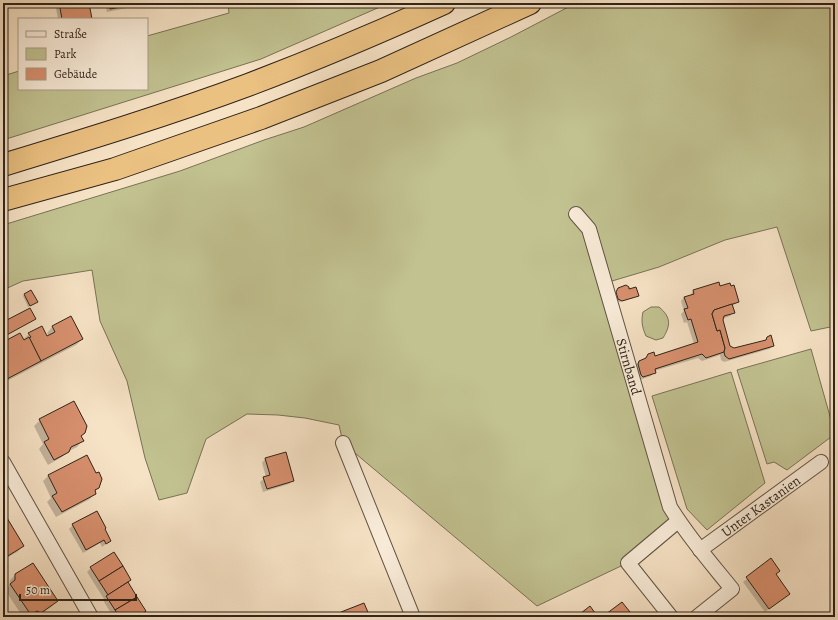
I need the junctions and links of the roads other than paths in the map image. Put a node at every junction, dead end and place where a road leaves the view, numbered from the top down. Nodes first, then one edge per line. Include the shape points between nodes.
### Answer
1 (444, 3) edge
2 (530, 3) edge
3 (3, 165) edge
4 (3, 200) edge
5 (576, 214) dead end
6 (343, 443) dead end
7 (3, 462) edge
8 (821, 462) dead end
9 (678, 521) junction
10 (700, 550) junction
11 (91, 617) edge
12 (413, 617) edge
13 (671, 617) edge
14 (697, 617) edge

1 - 3 highway via 248,85 115,131
2 - 4 highway via 381,71 261,118 114,169
5 - 9 street, Stirnband via 589,229 670,507
6 - 12 street
7 - 11 street
8 - 10 street, Unter Kastanien
9 - 10 street, Stirnband
9 - 13 street via 628,563
10 - 14 street, Stirnband via 732,589

